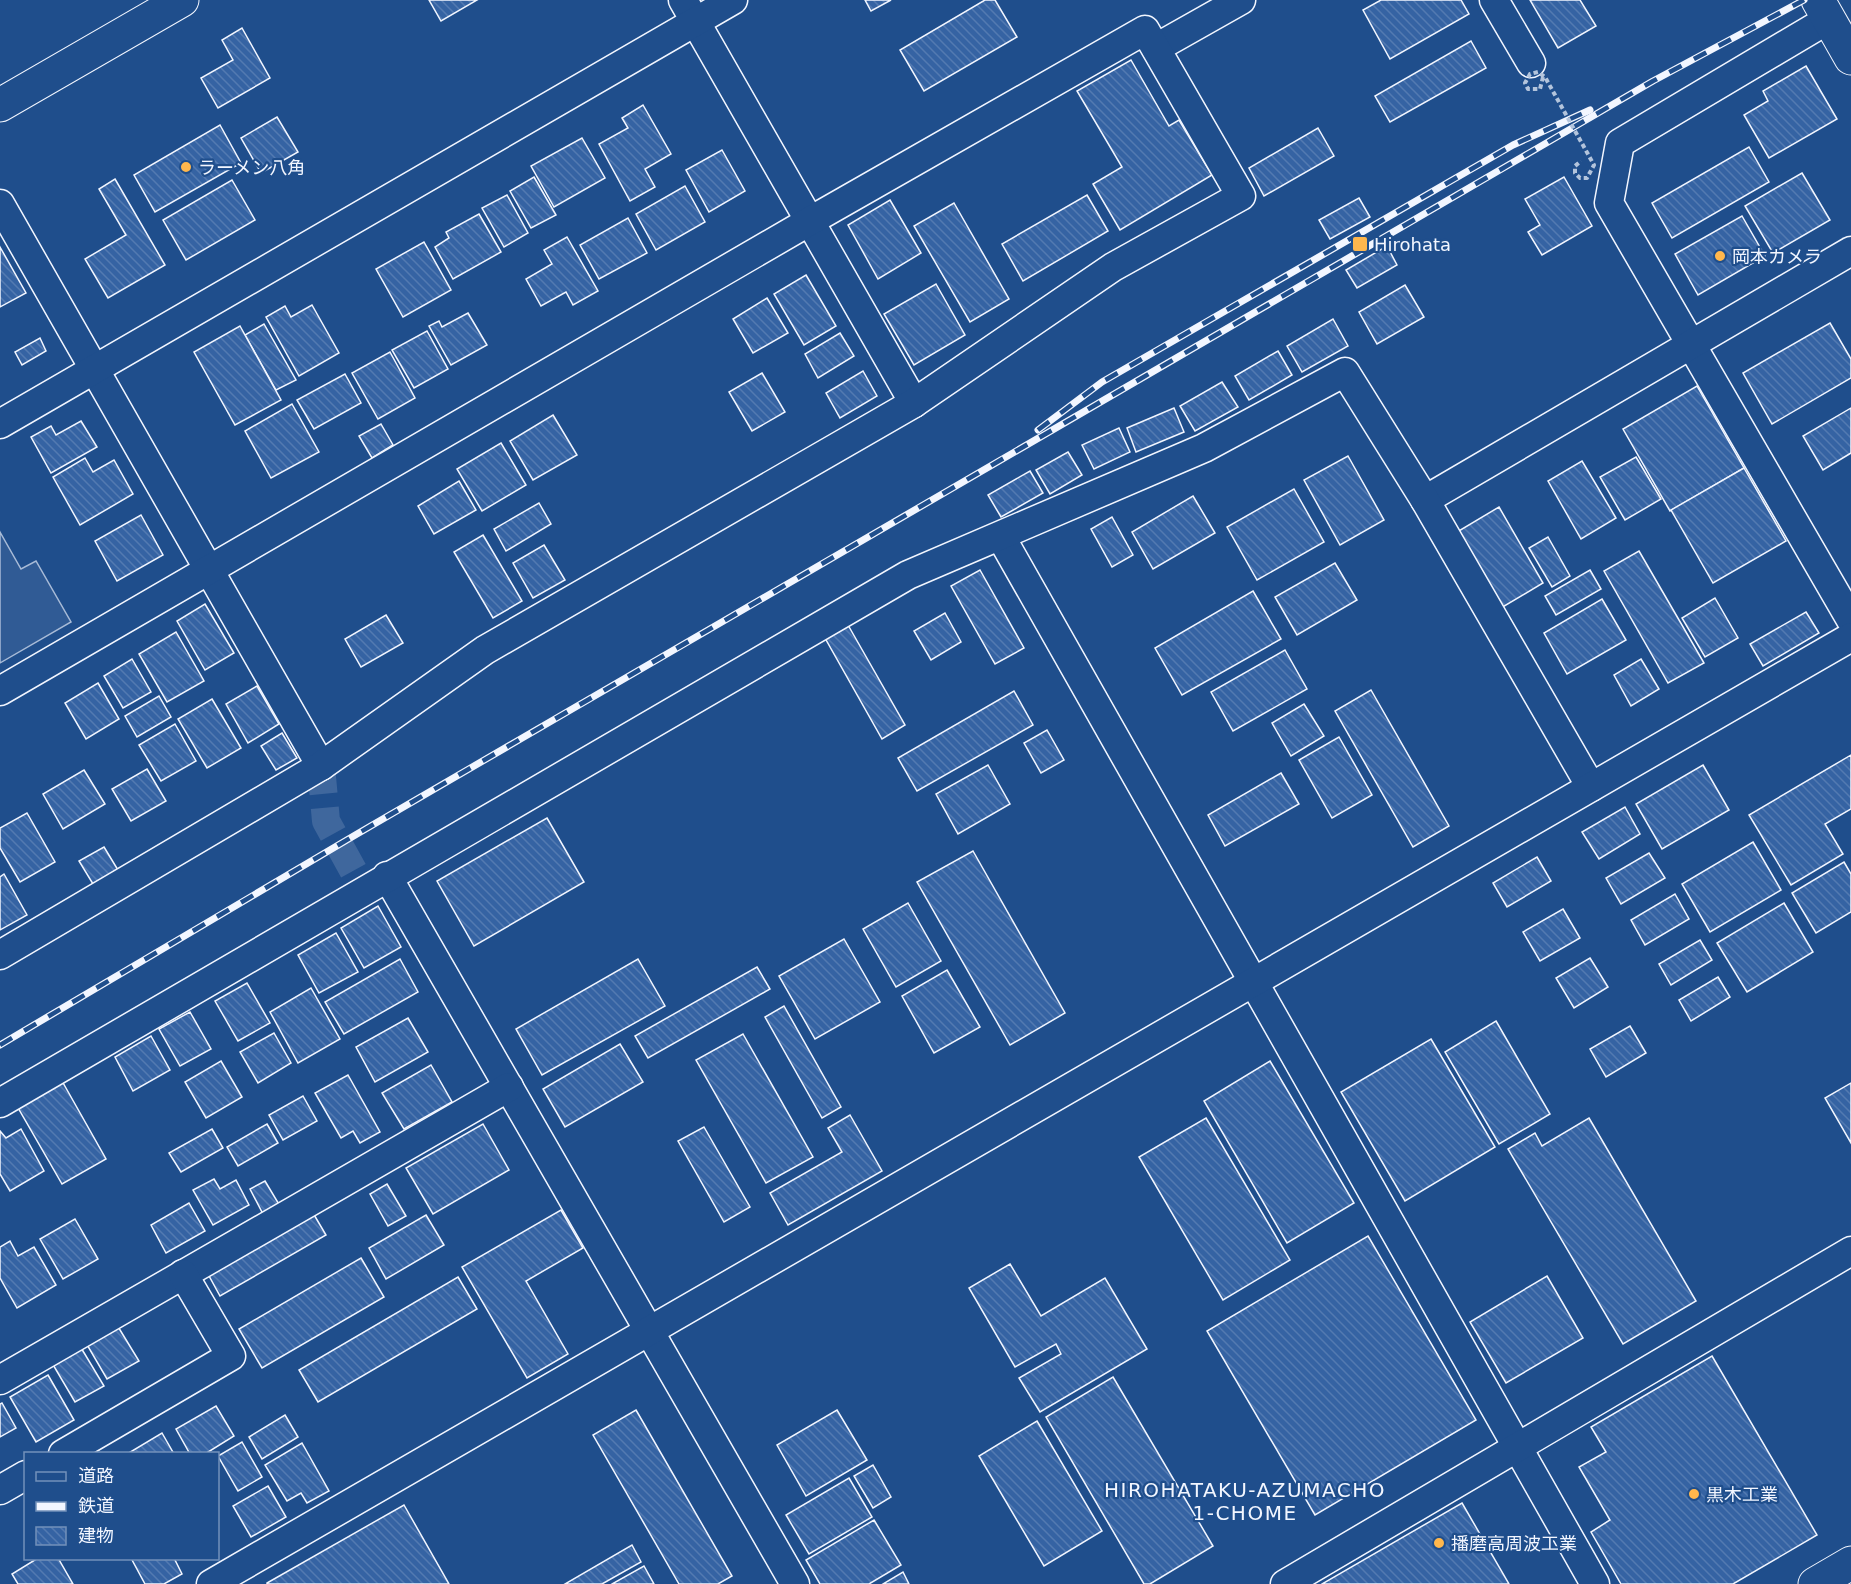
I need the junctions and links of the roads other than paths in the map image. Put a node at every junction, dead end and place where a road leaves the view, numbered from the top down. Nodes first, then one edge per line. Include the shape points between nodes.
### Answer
1 (182, 0) edge
2 (733, 0) edge
3 (1241, 0) edge
4 (1494, 0) edge
5 (689, 11) edge
6 (1838, 29) edge
7 (1156, 48) junction
8 (1537, 70) road end
9 (0, 105) edge
10 (0, 204) edge
11 (810, 221) junction
12 (1851, 250) edge
13 (1691, 344) junction
14 (94, 370) junction
15 (914, 403) junction
16 (0, 424) edge
17 (1425, 500) junction
18 (1001, 537) junction
19 (210, 569) junction
20 (1851, 620) edge
21 (1851, 637) edge
22 (0, 691) edge
23 (321, 766) junction
24 (1591, 787) junction
25 (387, 876) junction
26 (0, 955) edge
27 (1254, 982) junction
28 (509, 1087) junction
29 (0, 1103) edge
30 (1851, 1251) edge
31 (183, 1274) junction
32 (649, 1331) junction
33 (0, 1380) edge
34 (1516, 1448) junction
35 (66, 1452) edge
36 (24, 1476) edge
37 (0, 1490) edge
38 (1851, 1563) edge
39 (211, 1584) edge
40 (795, 1584) edge
41 (1285, 1584) edge
42 (1595, 1584) edge
43 (1815, 1584) edge

1 - 9 main road
2 - 5 street
3 - 7 street
4 - 8 street
5 - 11 street
5 - 14 street
6 - 13 street via 1620,143 1609,203
7 - 11 street via 1145,30
7 - 15 street via 1241,195 1113,267
10 - 14 street
11 - 15 street
11 - 19 street
12 - 13 street
13 - 17 street
13 - 20 street
14 - 16 street
14 - 19 street
15 - 23 street via 485,650
17 - 18 street via 1345,372 1204,448
17 - 24 street
18 - 25 street via 908,575
18 - 27 street
19 - 22 street
19 - 23 street
21 - 24 street
23 - 26 street
24 - 27 street
25 - 28 street
25 - 29 street
27 - 32 street
27 - 34 street
28 - 31 street
28 - 32 street
30 - 34 street
31 - 33 street
31 - 35 street via 231,1356
32 - 39 street
32 - 40 street
34 - 41 street
34 - 42 street
36 - 37 street
38 - 43 main road

